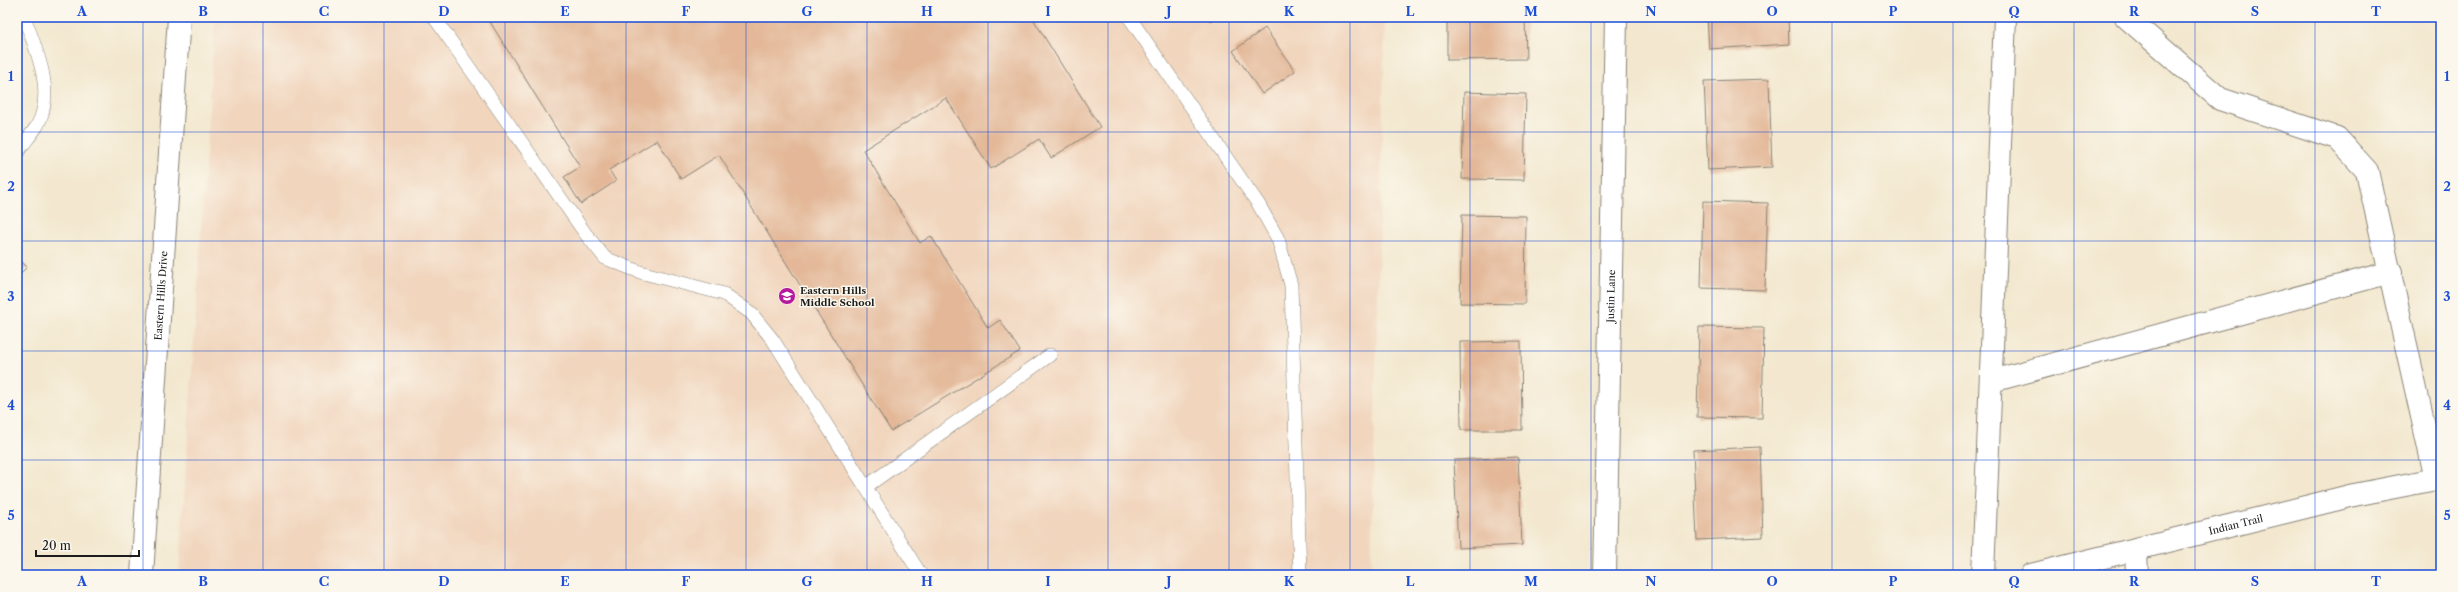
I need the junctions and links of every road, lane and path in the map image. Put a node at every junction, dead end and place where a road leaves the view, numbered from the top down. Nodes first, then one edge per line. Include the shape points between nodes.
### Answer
1 (24, 17) edge
2 (180, 17) edge
3 (434, 17) edge
4 (1129, 17) edge
5 (1616, 17) edge
6 (2005, 17) edge
7 (2126, 17) edge
8 (17, 153) edge
9 (2391, 272) junction
10 (1050, 355) dead end
11 (1992, 381) junction
12 (2439, 478) edge
13 (867, 486) junction
14 (2136, 549) junction
15 (142, 575) edge
16 (921, 575) edge
17 (1300, 575) edge
18 (1605, 575) edge
19 (1983, 575) edge
20 (2031, 575) edge
21 (2137, 575) edge

1 - 8 lane via 40,60 45,98 37,124
2 - 15 street, Eastern Hills Drive
3 - 13 lane via 605,258 640,272 724,294 751,313 773,340
4 - 17 lane via 1259,205 1278,239 1291,284
5 - 18 street, Justin Lane
6 - 11 street
7 - 9 street via 2220,99 2337,138 2367,171
9 - 11 street
9 - 12 street
10 - 13 lane
11 - 19 street
12 - 14 street, Indian Trail via 2354,495
13 - 16 lane
14 - 20 street, Indian Trail
14 - 21 street

